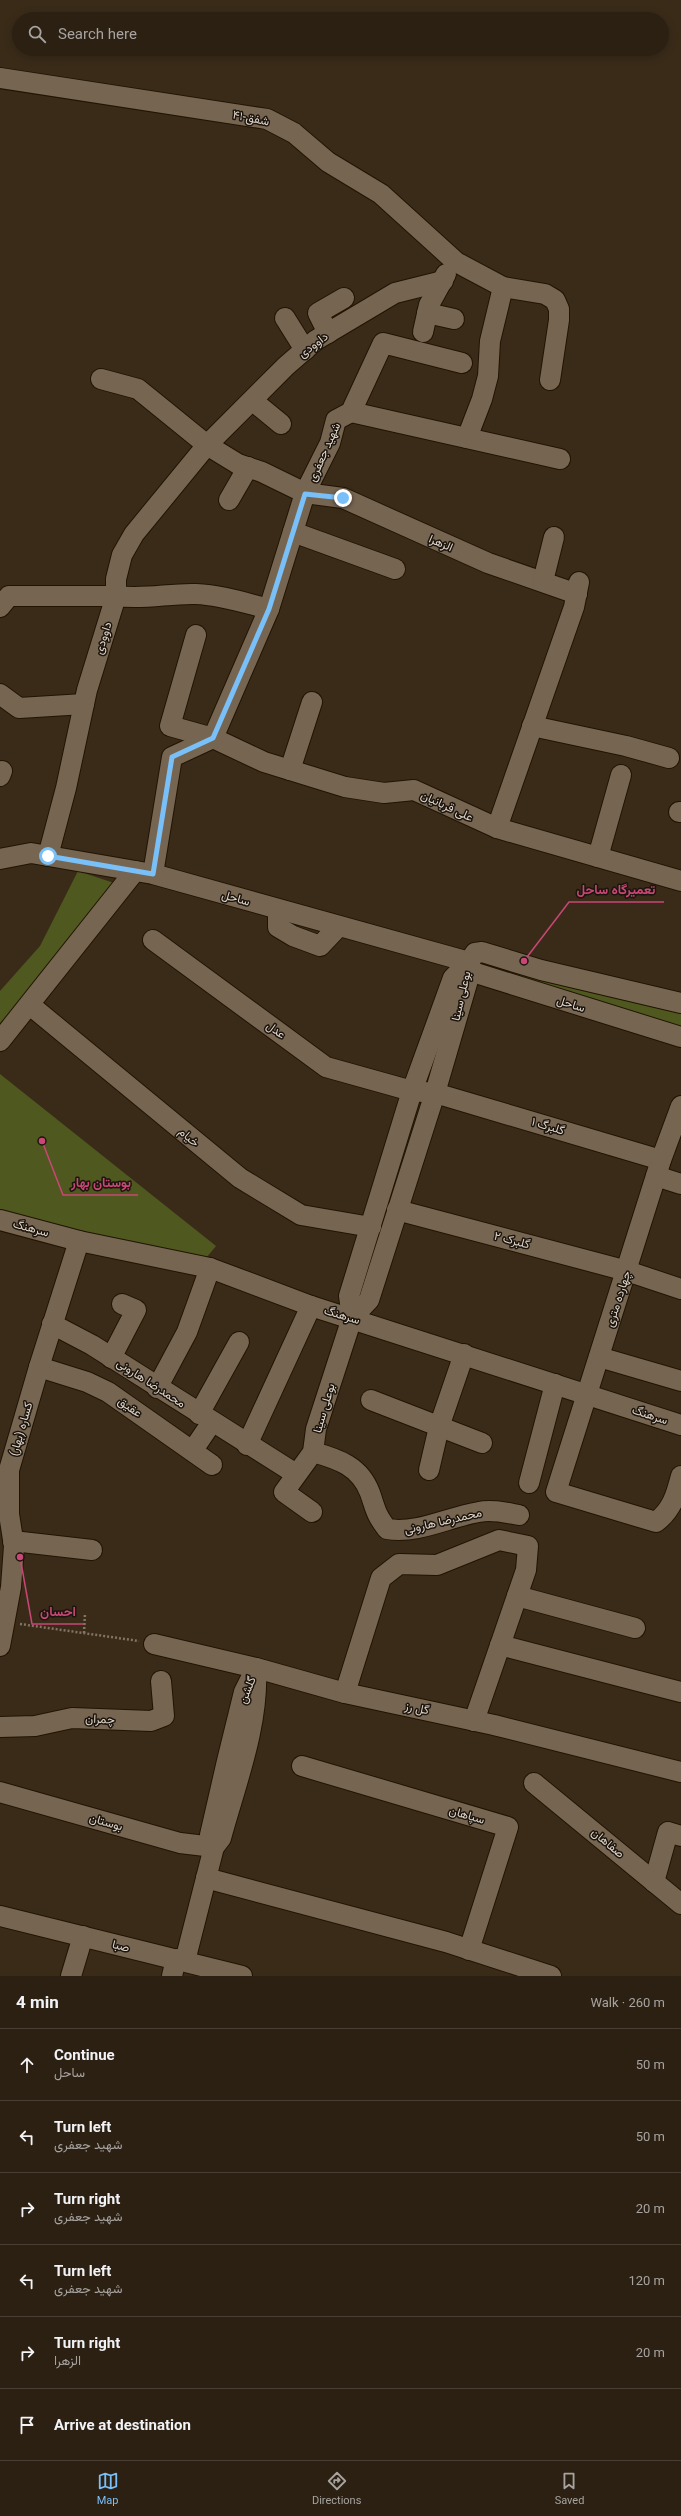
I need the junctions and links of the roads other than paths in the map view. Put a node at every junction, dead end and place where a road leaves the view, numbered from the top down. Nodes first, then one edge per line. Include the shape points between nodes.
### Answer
1 (0, 78) edge
2 (456, 262) junction
3 (443, 281) junction
4 (503, 287) junction
5 (344, 298) dead end
6 (285, 318) dead end
7 (454, 319) dead end
8 (328, 333) junction
9 (305, 350) junction
10 (462, 362) dead end
11 (101, 379) dead end
12 (550, 380) dead end
13 (253, 401) junction
14 (351, 412) junction
15 (281, 424) dead end
16 (467, 438) junction
17 (207, 445) junction
18 (560, 459) dead end
19 (248, 467) junction
20 (305, 494) junction
21 (229, 500) dead end
22 (293, 532) junction
23 (554, 536) dead end
24 (395, 568) dead end
25 (543, 581) junction
26 (116, 596) junction
27 (0, 607) edge
28 (269, 609) junction
29 (196, 635) dead end
30 (0, 694) edge
31 (312, 702) dead end
32 (84, 704) junction
33 (532, 726) junction
34 (213, 738) junction
35 (669, 758) dead end
36 (290, 770) junction
37 (621, 775) dead end
38 (497, 828) junction
39 (48, 856) junction
40 (598, 857) junction
41 (0, 859) edge
42 (144, 873) junction
43 (681, 881) edge
44 (153, 940) dead end
45 (469, 962) junction
46 (681, 1002) edge
47 (30, 1005) junction
48 (681, 1037) edge
49 (0, 1041) edge
50 (412, 1091) junction
51 (435, 1093) junction
52 (680, 1113) edge
53 (659, 1168) junction
54 (681, 1184) edge
55 (397, 1210) junction
56 (0, 1220) edge
57 (371, 1227) junction
58 (79, 1241) junction
59 (210, 1268) junction
60 (627, 1271) junction
61 (681, 1289) edge
62 (122, 1304) dead end
63 (311, 1306) junction
64 (352, 1318) junction
65 (52, 1324) junction
66 (239, 1342) dead end
67 (464, 1354) junction
68 (111, 1358) junction
69 (599, 1358) junction
70 (39, 1367) junction
71 (681, 1381) edge
72 (555, 1384) junction
73 (157, 1388) junction
74 (587, 1395) junction
75 (371, 1400) dead end
76 (206, 1418) junction
77 (681, 1425) edge
78 (439, 1427) junction
79 (8, 1441) edge
80 (482, 1443) dead end
81 (247, 1444) junction
82 (193, 1450) junction
83 (313, 1452) junction
84 (212, 1465) dead end
85 (429, 1470) dead end
86 (296, 1474) junction
87 (681, 1476) edge
88 (5, 1483) edge
89 (529, 1484) dead end
90 (312, 1512) dead end
91 (519, 1515) dead end
92 (13, 1541) junction
93 (92, 1550) dead end
94 (6, 1586) edge
95 (517, 1596) junction
96 (635, 1628) dead end
97 (154, 1644) road end
98 (500, 1645) junction
99 (0, 1646) edge
100 (256, 1668) junction
101 (161, 1681) dead end
102 (681, 1692) edge
103 (345, 1693) junction
104 (474, 1721) junction
105 (0, 1727) edge
106 (302, 1766) dead end
107 (681, 1772) edge
108 (534, 1783) dead end
109 (0, 1792) edge
110 (681, 1836) edge
111 (214, 1847) junction
112 (206, 1878) junction
113 (654, 1882) junction
114 (681, 1904) edge
115 (0, 1916) edge
116 (83, 1936) junction
117 (469, 1950) junction
118 (178, 1965) edge
119 (71, 1976) edge
120 (242, 1976) edge
121 (551, 1976) edge

1 - 2 street, شفق-۴۱ via 268,119 294,133 328,162 381,194
2 - 3 street
2 - 4 street, شفق-۴۱
3 - 7 street via 425,322
3 - 8 street, داوودی via 395,293
4 - 12 street, شفق-۴۱ via 545,294 555,300 559,309 559,320
4 - 16 street via 490,341 488,376 482,400
5 - 8 street via 318,313
6 - 9 street
8 - 9 street, داوودی
9 - 13 street, داوودی
10 - 14 street, شهید جعفری via 383,342
11 - 17 street via 138,389
13 - 15 street
13 - 17 street, داوودی
14 - 16 street
14 - 20 street, شهید جعفری via 336,420 330,443
16 - 18 street
17 - 19 street
17 - 26 street, داوودی via 134,534 122,555 116,579
19 - 20 street
19 - 21 street
20 - 22 street, شهید جعفری
20 - 25 street, الزهرا via 343,498 488,563
22 - 24 street
22 - 28 street, شهید جعفری
23 - 25 street
25 - 33 street, الزهرا via 578,588 574,607
26 - 27 street via 9,596
26 - 28 street via 133,598 195,594 227,598
26 - 32 street, داوودی
28 - 34 street, شهید جعفری
29 - 34 street, علی قربانیان via 170,726
30 - 32 street via 19,708
31 - 36 street
32 - 39 street, داوودی
33 - 35 street
33 - 38 street, الزهرا
34 - 36 street, علی قربانیان via 264,762
34 - 42 street via 172,757
36 - 38 street, علی قربانیان via 345,787 384,793 414,790
37 - 40 street
38 - 40 street, علی قربانیان
39 - 41 street, ساحل via 31,853
39 - 42 street, ساحل
40 - 43 street, علی قربانیان
42 - 45 street, ساحل
42 - 47 street
44 - 50 street, عدل via 326,1067
45 - 46 street, ساحل via 472,955 482,952 541,970
45 - 48 street, ساحل via 470,969 476,974
45 - 50 street, بوعلی سینا via 453,978
45 - 51 street, بوعلی سینا via 468,980
47 - 49 street
47 - 57 street, خیام via 240,1178 301,1215
50 - 51 street, عدل
50 - 57 street, بوعلی سینا
51 - 53 street, گلبرگ ۱
51 - 55 street, بوعلی سینا
52 - 53 street, چهارده متری
53 - 54 street, گلبرگ ۱
53 - 60 street, چهارده متری
55 - 60 street, گلبرک ۲
55 - 64 street, بوعلی سینا via 369,1300
56 - 58 street, سرهنگ
57 - 64 street, بوعلی سینا via 349,1296
58 - 59 street, سرهنگ
58 - 65 street, کساره (بهار)
59 - 63 street, سرهنگ
59 - 73 street via 187,1332
60 - 61 street, گلبرک ۲
60 - 69 street, چهارده متری
62 - 68 street via 136,1310
63 - 64 street, سرهنگ
63 - 81 street
64 - 67 street, سرهنگ
64 - 83 street, بوعلی سینا via 316,1429
65 - 68 street, محمدرضا هارونی
65 - 70 street, کساره (بهار)
66 - 76 street
67 - 72 street, سرهنگ
67 - 78 street
68 - 73 street, محمدرضا هارونی
69 - 71 street
69 - 74 street, چهارده متری
70 - 79 street, کساره (بهار)
70 - 82 street, عقیق via 87,1382 108,1392
72 - 74 street, سرهنگ
72 - 89 street
73 - 76 street, محمدرضا هارونی
74 - 77 street, سرهنگ
74 - 87 street, چهارده متری via 556,1492 656,1522 667,1513 675,1499
75 - 78 street
76 - 81 street, محمدرضا هارونی
76 - 82 street
78 - 80 street
78 - 85 street
79 - 88 street, کساره (بهار) via 10,1470
81 - 86 street, محمدرضا هارونی
82 - 84 street, عقیق
83 - 86 street
83 - 91 street, محمدرضا هارونی via 342,1461 359,1473 370,1493 375,1514 387,1529 401,1531 429,1526 480,1511
86 - 90 street via 284,1492
88 - 92 street, کساره (بهار)
92 - 93 street
92 - 94 street, کساره (بهار)
94 - 99 street, کساره (بهار)
95 - 96 street
95 - 98 street
95 - 103 street via 526,1570 528,1546 499,1540 437,1565 399,1564 381,1578
97 - 100 street, گل رز
98 - 102 street
98 - 104 street
100 - 103 street, گل رز
100 - 111 street, گلشن via 244,1692 227,1761 210,1835
101 - 105 street, چمران via 164,1716 151,1721 72,1718 35,1726
103 - 104 street, گل رز
104 - 107 street, گل رز
106 - 117 street, سپاهان via 508,1827
108 - 113 street, صفاهان
109 - 111 street, بوستان via 180,1843
110 - 113 street via 668,1832
111 - 112 street, گلشن
112 - 117 street
112 - 118 street, گلشن
113 - 114 street, صفاهان
115 - 116 street, صبا
116 - 118 street, صبا
116 - 119 street
117 - 121 street
118 - 120 street, صبا

